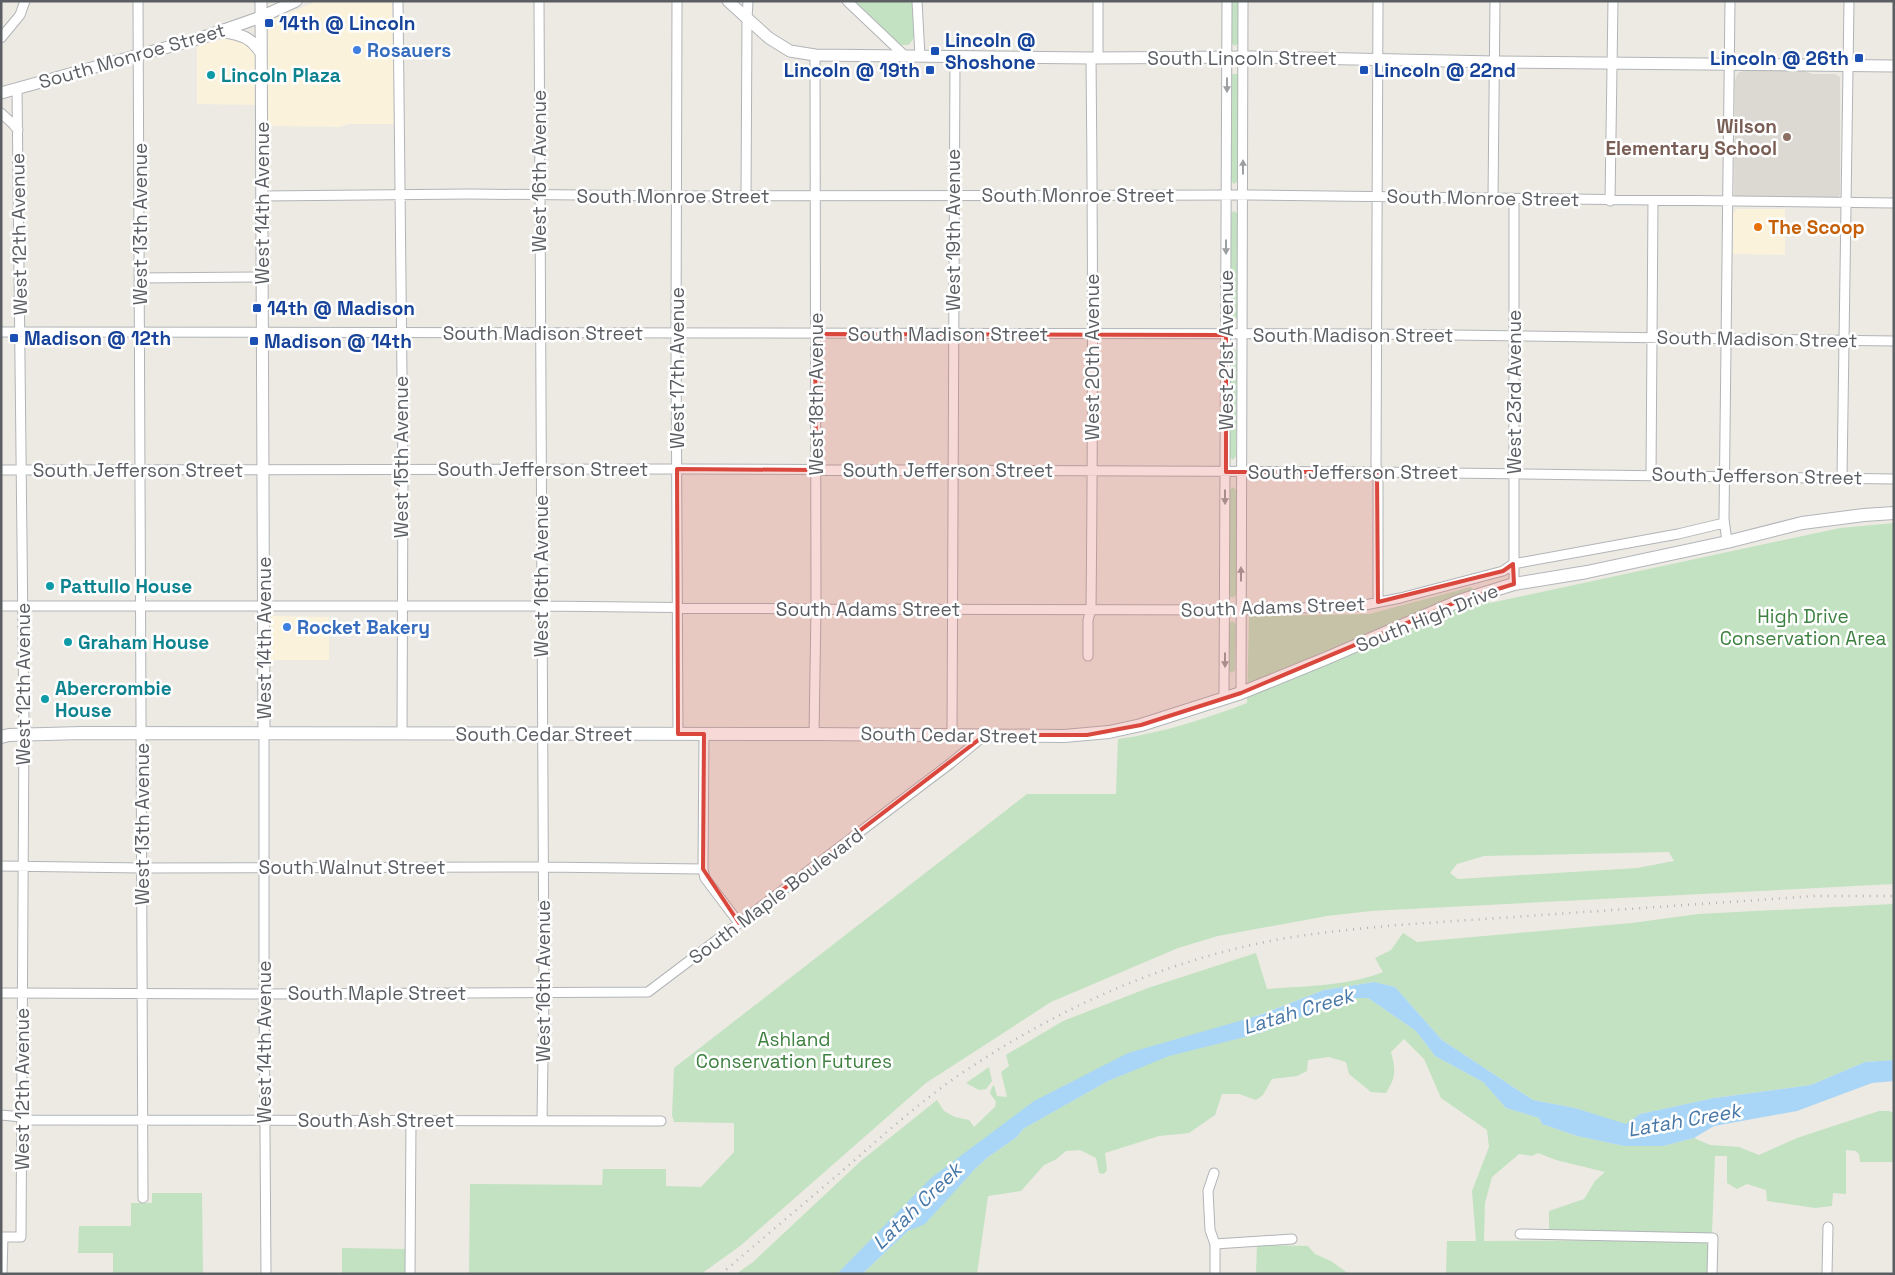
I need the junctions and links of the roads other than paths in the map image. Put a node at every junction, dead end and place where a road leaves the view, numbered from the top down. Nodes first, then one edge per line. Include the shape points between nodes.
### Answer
1 (25, 1) edge
2 (138, 1) edge
3 (262, 1) edge
4 (296, 1) edge
5 (398, 1) edge
6 (539, 1) edge
7 (677, 1) edge
8 (728, 1) edge
9 (748, 1) edge
10 (847, 1) edge
11 (917, 1) edge
12 (1098, 1) edge
13 (1227, 1) edge
14 (1243, 1) edge
15 (1378, 1) edge
16 (1495, 1) edge
17 (1613, 1) edge
18 (1730, 1) edge
19 (1849, 1) edge
20 (262, 17) junction
21 (747, 20) junction
22 (222, 31) junction
23 (1, 38) edge
24 (262, 53) junction
25 (138, 55) junction
26 (816, 55) junction
27 (905, 56) junction
28 (920, 56) junction
29 (954, 56) junction
30 (1227, 57) junction
31 (1243, 57) junction
32 (1094, 58) junction
33 (1378, 59) junction
34 (1495, 62) junction
35 (1612, 62) junction
36 (1730, 63) junction
37 (1848, 65) junction
38 (1894, 66) edge
39 (17, 89) junction
40 (1, 93) edge
41 (1, 113) edge
42 (18, 130) junction
43 (400, 195) junction
44 (539, 195) junction
45 (954, 195) junction
46 (1093, 195) junction
47 (1243, 195) junction
48 (262, 196) junction
49 (676, 196) junction
50 (746, 196) junction
51 (816, 196) junction
52 (1226, 196) junction
53 (1377, 196) junction
54 (1494, 199) junction
55 (1514, 199) junction
56 (1610, 201) junction
57 (1654, 201) junction
58 (1728, 201) junction
59 (1846, 203) junction
60 (1894, 203) edge
61 (263, 277) junction
62 (140, 278) junction
63 (140, 331) junction
64 (262, 331) junction
65 (1, 332) edge
66 (21, 332) junction
67 (1091, 332) junction
68 (400, 333) junction
69 (540, 333) junction
70 (676, 333) junction
71 (816, 334) junction
72 (952, 334) junction
73 (1243, 334) junction
74 (1377, 334) junction
75 (1226, 335) junction
76 (1514, 336) junction
77 (1653, 337) junction
78 (1726, 339) junction
79 (1843, 341) junction
80 (1894, 341) edge
81 (141, 468) junction
82 (541, 469) junction
83 (678, 469) junction
84 (1, 470) edge
85 (22, 470) junction
86 (263, 470) junction
87 (403, 470) junction
88 (816, 470) junction
89 (953, 470) junction
90 (1092, 471) junction
91 (1226, 472) junction
92 (1242, 472) junction
93 (1377, 472) junction
94 (1513, 473) junction
95 (1652, 475) junction
96 (1725, 477) junction
97 (1842, 478) junction
98 (1894, 479) edge
99 (1894, 513) edge
100 (1724, 523) junction
101 (1727, 542) junction
102 (1513, 564) junction
103 (1514, 584) junction
104 (1378, 602) junction
105 (1, 606) edge
106 (23, 606) junction
107 (142, 606) junction
108 (402, 606) junction
109 (542, 606) junction
110 (264, 607) junction
111 (679, 608) junction
112 (953, 608) junction
113 (816, 609) junction
114 (1091, 610) junction
115 (1225, 610) junction
116 (1241, 610) junction
117 (1088, 656) dead end
118 (1241, 693) junction
119 (1224, 698) junction
120 (264, 733) junction
121 (402, 733) junction
122 (542, 733) junction
123 (24, 734) junction
124 (142, 734) junction
125 (678, 734) junction
126 (704, 734) junction
127 (814, 734) junction
128 (952, 734) junction
129 (985, 735) junction
130 (1087, 735) joint
131 (1, 737) edge
132 (1, 866) edge
133 (22, 866) junction
134 (543, 867) junction
135 (142, 868) junction
136 (264, 868) junction
137 (703, 869) junction
138 (739, 923) junction
139 (1, 993) edge
140 (22, 993) junction
141 (544, 993) junction
142 (142, 994) junction
143 (264, 994) junction
144 (1, 1115) edge
145 (22, 1117) junction
146 (143, 1120) junction
147 (265, 1120) junction
148 (411, 1120) junction
149 (542, 1120) junction
150 (661, 1121) dead end
151 (1214, 1173) dead end
152 (143, 1198) dead end
153 (1828, 1227) dead end
154 (1520, 1234) dead end
155 (2, 1237) edge
156 (1292, 1239) dead end
157 (1215, 1244) junction
158 (2, 1274) edge
159 (266, 1274) edge
160 (410, 1274) edge
161 (1215, 1274) edge
162 (1712, 1274) edge
163 (1827, 1274) edge

1 - 23 street via 20,15
2 - 25 street, West 13th Avenue
3 - 20 street, West 14th Avenue
4 - 20 street
5 - 43 street, West 15th Avenue
6 - 44 street, West 16th Avenue
7 - 49 street, West 17th Avenue
8 - 21 street, South Lincoln Street
9 - 21 street
10 - 27 street
11 - 28 street
12 - 32 street, West 20th Avenue
13 - 30 street, West 21st Avenue
14 - 31 street, West 21st Avenue
15 - 33 street
16 - 34 street
17 - 35 street
18 - 36 street
19 - 37 street
20 - 22 street, South Monroe Street
20 - 24 street, West 14th Avenue
21 - 26 street, South Lincoln Street via 790,51
21 - 50 street
22 - 24 street via 254,42
22 - 25 street, South Monroe Street
24 - 48 street, West 14th Avenue
25 - 39 street, South Monroe Street
25 - 62 street, West 13th Avenue
26 - 27 street, South Lincoln Street
26 - 51 street, West 18th Avenue
27 - 28 street, South Lincoln Street
28 - 29 street, South Lincoln Street
29 - 32 street, South Lincoln Street
29 - 45 street, West 19th Avenue
30 - 31 street, South Lincoln Street
30 - 32 street, South Lincoln Street
30 -> 52 street, West 21st Avenue
31 - 33 street, South Lincoln Street
47 -> 31 street, West 21st Avenue
32 - 46 street, West 20th Avenue
33 - 34 street, South Lincoln Street
33 - 53 street
34 - 35 street, South Lincoln Street
34 - 54 street
35 - 36 street, South Lincoln Street
35 - 56 street
36 - 37 street, South Lincoln Street
36 - 58 street
37 - 38 street, South Lincoln Street
37 - 59 street
39 - 40 street, South Monroe Street
39 - 42 street, West 12th Avenue
41 - 42 street, West 12th Avenue
42 - 66 street, West 12th Avenue
43 - 44 street, South Monroe Street
43 - 48 street, South Monroe Street
43 - 68 street, West 15th Avenue
44 - 49 street, South Monroe Street
44 - 69 street, West 16th Avenue
45 - 46 street, South Monroe Street
45 - 51 street, South Monroe Street
45 - 72 street, West 19th Avenue
46 - 52 street, South Monroe Street
46 - 67 street, West 20th Avenue
47 - 52 street, South Monroe Street
47 - 53 street, South Monroe Street
47 - 73 street, West 21st Avenue
48 - 61 street, West 14th Avenue
49 - 50 street, South Monroe Street
49 - 70 street, West 17th Avenue
50 - 51 street, South Monroe Street
51 - 71 street, West 18th Avenue
52 -> 75 street, West 21st Avenue
53 - 54 street, South Monroe Street
53 - 74 street
54 - 55 street, South Monroe Street
55 - 56 street, South Monroe Street
55 - 76 street, West 23rd Avenue
56 - 57 street, South Monroe Street
57 - 58 street, South Monroe Street
57 - 77 street
58 - 59 street, South Monroe Street
58 - 78 street
59 - 60 street, South Monroe Street
59 - 79 street
61 - 62 street
61 - 64 street, West 14th Avenue
62 - 63 street, West 13th Avenue
63 - 64 street, South Madison Street
63 - 66 street, South Madison Street
63 - 81 street, West 13th Avenue
64 - 68 street, South Madison Street
64 - 86 street, West 14th Avenue
65 - 66 street, South Madison Street
66 - 85 street, West 12th Avenue
67 - 72 street, South Madison Street
67 - 75 street, South Madison Street
67 - 90 street, West 20th Avenue
68 - 69 street, South Madison Street
68 - 87 street, West 15th Avenue
69 - 70 street, South Madison Street
69 - 82 street, West 16th Avenue
70 - 71 street, South Madison Street
70 - 83 street, West 17th Avenue
71 - 72 street, South Madison Street
71 - 88 street, West 18th Avenue
72 - 89 street, West 19th Avenue
73 - 74 street, South Madison Street
73 - 75 street, South Madison Street
73 - 92 street, West 21st Avenue
74 - 76 street, South Madison Street
74 - 93 street
75 - 91 street, West 21st Avenue
76 - 77 street, South Madison Street
76 - 94 street, West 23rd Avenue
77 - 78 street, South Madison Street
77 - 95 street
78 - 79 street, South Madison Street
78 - 96 street
79 - 80 street, South Madison Street
79 - 97 street
81 - 85 street, South Jefferson Street
81 - 86 street, South Jefferson Street
81 - 107 street, West 13th Avenue
82 - 83 street, South Jefferson Street
82 - 87 street, South Jefferson Street
82 - 109 street, West 16th Avenue
83 - 88 street, South Jefferson Street
83 - 111 street, West 17th Avenue
84 - 85 street, South Jefferson Street
85 - 106 street, West 12th Avenue
86 - 87 street, South Jefferson Street
86 - 110 street, West 14th Avenue
87 - 108 street, West 15th Avenue
88 - 89 street, South Jefferson Street
88 - 113 street, West 18th Avenue
89 - 90 street, South Jefferson Street
89 - 112 street, West 19th Avenue
90 - 91 street, South Jefferson Street
90 - 114 street, West 20th Avenue
91 - 92 street, South Jefferson Street
91 -> 115 street, West 21st Avenue
92 - 93 street, South Jefferson Street
116 -> 92 street, West 21st Avenue
93 - 94 street, South Jefferson Street
93 - 104 street
94 - 95 street, South Jefferson Street
94 - 102 street, West 23rd Avenue
95 - 96 street, South Jefferson Street
96 - 97 street, South Jefferson Street
96 - 100 street
97 - 98 street, South Jefferson Street
99 - 101 main road, South High Drive via 1802,524
100 - 101 street
100 - 102 street, South Adams Street
101 - 103 main road, South High Drive
102 - 103 street, West 23rd Avenue
102 - 104 street, South Adams Street via 1503,571
103 - 118 main road, South High Drive via 1459,601
104 - 116 street, South Adams Street
105 - 106 street, South Adams Street
106 - 107 street, South Adams Street
106 - 123 street, West 12th Avenue
107 - 110 street, South Adams Street
107 - 124 street, West 13th Avenue
108 - 109 street, South Adams Street
108 - 110 street, South Adams Street
108 - 121 street, West 15th Avenue
109 - 111 street, South Adams Street
109 - 122 street, West 16th Avenue
110 - 120 street, West 14th Avenue
111 - 113 street, South Adams Street
111 - 125 street, West 17th Avenue
112 - 113 street, South Adams Street
112 - 114 street, South Adams Street
112 - 128 street, West 19th Avenue
113 - 127 street, West 18th Avenue
114 - 115 street, South Adams Street
114 - 117 street, West 20th Avenue
115 - 116 street, South Adams Street
115 -> 119 street, West 21st Avenue
116 - 118 street, West 21st Avenue
118 - 119 main road, South High Drive
119 - 130 main road, South High Drive via 1141,725
120 - 121 main road, South Cedar Street
120 - 124 main road, South Cedar Street
120 - 136 street, West 14th Avenue
121 - 122 main road, South Cedar Street
122 - 125 main road, South Cedar Street
122 - 134 street, West 16th Avenue
123 - 124 main road, South Cedar Street
123 - 131 main road, South Cedar Street
123 - 133 street, West 12th Avenue
124 - 135 street, West 13th Avenue
125 - 126 main road, South Cedar Street
126 - 127 main road, South Cedar Street
126 - 137 street
127 - 128 main road, South Cedar Street
128 - 129 main road, South Cedar Street
129 - 130 main road, South Cedar Street
129 - 138 street, South Maple Boulevard
132 - 133 street, South Walnut Street
133 - 135 street, South Walnut Street
133 - 140 street, West 12th Avenue
134 - 136 street, South Walnut Street
134 - 137 street, South Walnut Street
134 - 141 street, West 16th Avenue
135 - 136 street, South Walnut Street
135 - 142 street, West 13th Avenue
136 - 143 street, West 14th Avenue
137 - 138 street via 705,878
138 - 141 street, South Maple Boulevard via 648,992
139 - 140 street, South Maple Street
140 - 142 street, South Maple Street
140 - 145 street, West 12th Avenue
141 - 143 street, South Maple Street
141 - 149 street, West 16th Avenue
142 - 143 street, South Maple Street
142 - 146 street, West 13th Avenue
143 - 147 street, West 14th Avenue
144 - 145 street, South Ash Street
145 - 146 street, South Ash Street via 31,1120
145 - 155 street, West 12th Avenue via 21,1237
146 - 147 street, South Ash Street
146 - 152 street, West 13th Avenue
147 - 148 street, South Ash Street
147 - 159 street, West 14th Avenue
148 - 149 street, South Ash Street
148 - 160 street
149 - 150 street, South Ash Street
151 - 157 street via 1208,1191 1210,1230
153 - 163 street
154 - 162 street via 1713,1238
155 - 158 street
156 - 157 street
157 - 161 street

